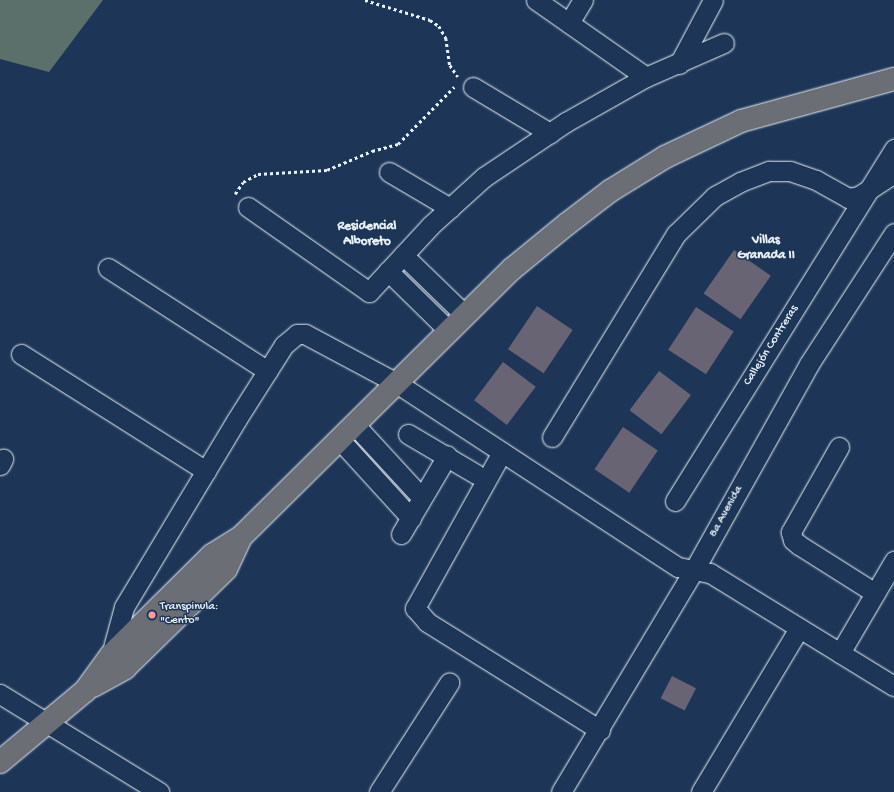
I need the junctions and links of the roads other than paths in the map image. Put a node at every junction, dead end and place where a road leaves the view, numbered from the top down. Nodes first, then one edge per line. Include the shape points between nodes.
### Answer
1 (536, 0) edge
2 (583, 0) edge
3 (713, 0) edge
4 (569, 24) junction
5 (724, 43) dead end
6 (679, 64) junction
7 (646, 77) junction
8 (894, 79) edge
9 (463, 84) road end
10 (550, 133) junction
11 (894, 149) edge
12 (389, 172) dead end
13 (894, 173) edge
14 (869, 191) junction
15 (248, 207) road end
16 (450, 208) junction
17 (894, 233) edge
18 (403, 255) junction
19 (108, 268) dead end
20 (388, 271) junction
21 (465, 315) junction
22 (449, 331) junction
23 (21, 354) dead end
24 (268, 371) junction
25 (396, 382) junction
26 (354, 424) junction
27 (408, 434) dead end
28 (552, 437) dead end
29 (339, 439) junction
30 (839, 447) dead end
31 (502, 452) junction
32 (447, 456) junction
33 (206, 471) junction
34 (476, 474) dead end
35 (422, 498) junction
36 (675, 501) dead end
37 (410, 518) junction
38 (401, 534) dead end
39 (241, 537) junction
40 (894, 561) edge
41 (694, 570) junction
42 (875, 593) junction
43 (800, 628) junction
44 (840, 653) junction
45 (112, 655) junction
46 (449, 683) dead end
47 (894, 686) edge
48 (85, 691) junction
49 (0, 694) edge
50 (48, 724) junction
51 (600, 730) junction
52 (0, 762) edge
53 (159, 792) edge
54 (379, 792) edge
55 (561, 792) edge
56 (701, 792) edge

1 - 4 street
2 - 4 street
3 - 6 street
4 - 7 street
5 - 6 street
6 - 7 street
7 - 10 street
8 - 21 main road via 741,121 665,158 610,192 567,224 512,269
9 - 10 street
10 - 16 street via 484,177
11 - 14 street, Callejón Contreras
12 - 16 street
13 - 14 street, Callejón Contreras
14 - 28 street via 848,198 816,180 790,170 769,171 740,182 715,196 676,234
14 - 36 street, Callejón Contreras
15 - 20 street via 369,292
16 - 18 street
17 - 41 street, 8a Avenida via 808,364
18 - 20 street
18 - 21 street
19 - 24 street
20 - 22 street
21 - 22 main road
22 - 25 main road
23 - 33 street
24 - 25 street via 290,338 297,334 305,334
24 - 33 street
25 - 26 main road
25 - 31 street
26 - 29 main road
26 - 35 street
27 - 32 street
29 - 37 street
29 - 39 main road
30 - 42 street via 791,532 793,540 799,545
31 - 41 street via 678,567
31 - 51 street via 415,608 427,622
32 - 34 street
32 - 35 street
33 - 45 street via 124,607
35 - 37 street
37 - 38 street
39 - 45 main road via 212,555
39 - 48 main road via 226,569 124,668
40 - 42 street
41 - 43 street via 710,573
41 - 51 street, 8a Avenida
42 - 44 street
43 - 44 street
43 - 56 street
44 - 47 street
45 - 48 main road
46 - 54 street
48 - 50 main road
49 - 50 street
50 - 52 main road
50 - 53 street
51 - 55 street, 8a Avenida

